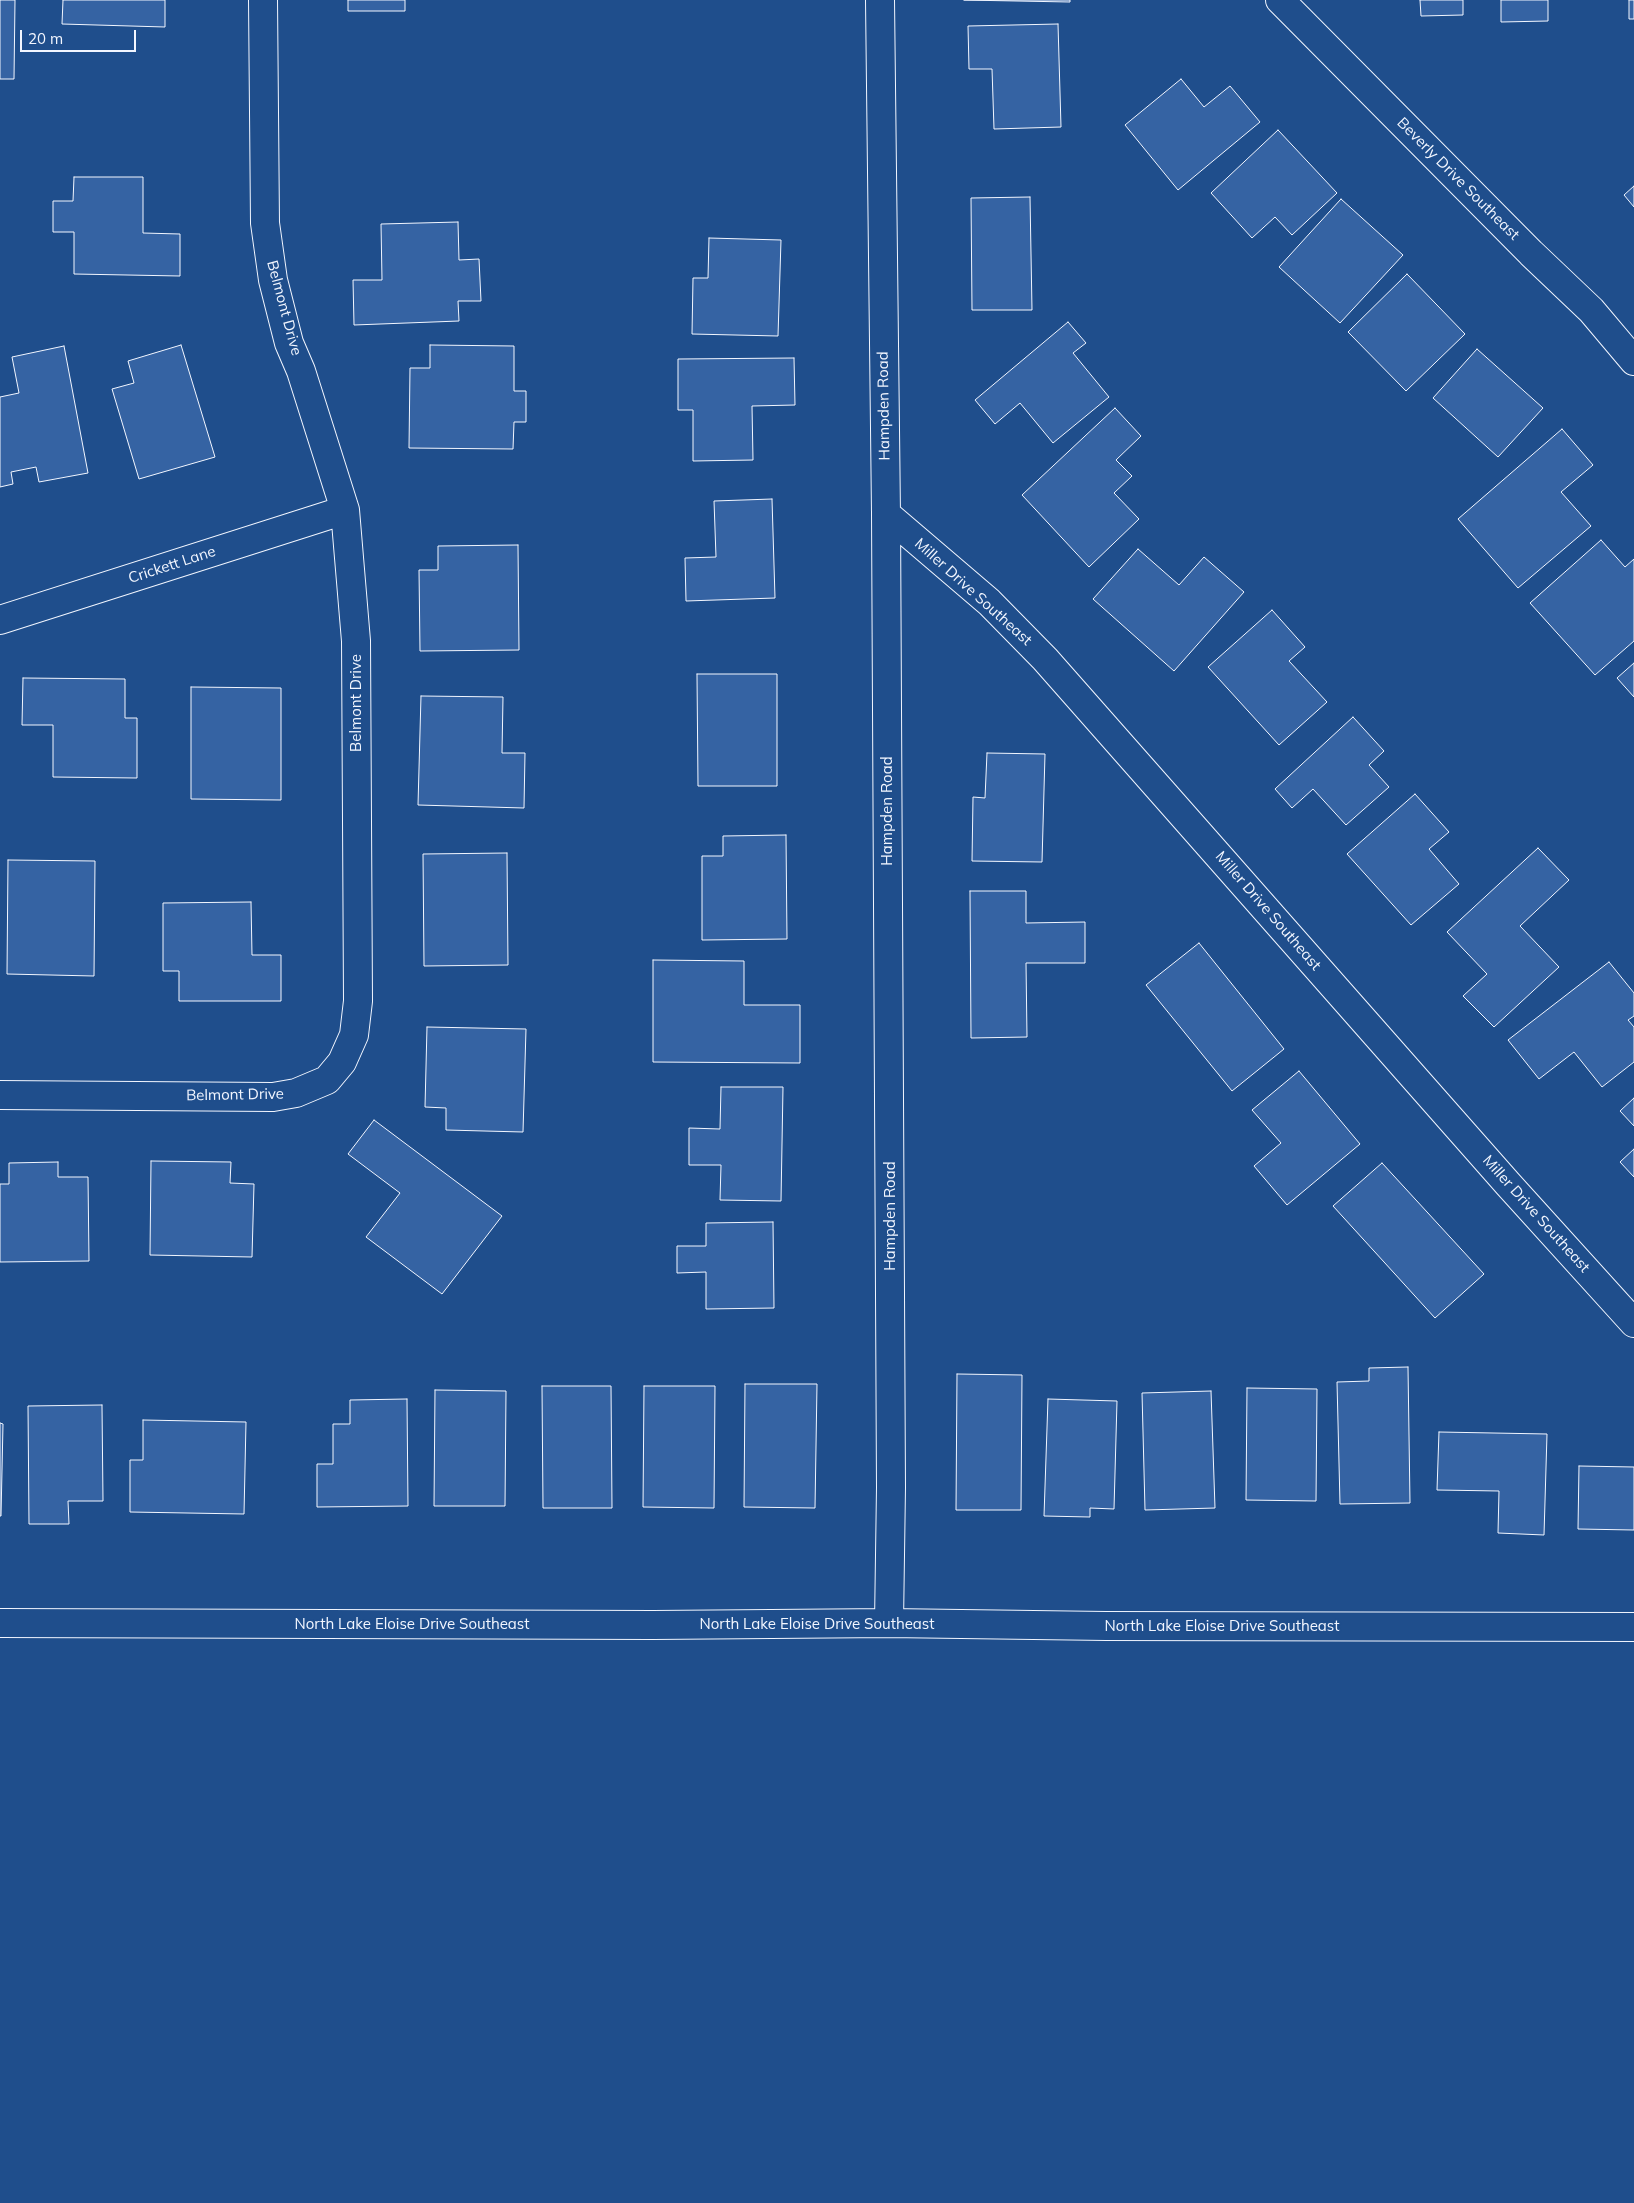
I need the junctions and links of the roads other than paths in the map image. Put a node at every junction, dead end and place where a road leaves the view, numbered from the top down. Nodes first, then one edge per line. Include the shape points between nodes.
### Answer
1 (263, 0) edge
2 (880, 0) edge
3 (1280, 0) edge
4 (1634, 361) edge
5 (345, 510) junction
6 (886, 514) junction
7 (0, 620) edge
8 (0, 1095) edge
9 (1634, 1323) edge
10 (889, 1623) junction
11 (0, 1624) edge
12 (1634, 1627) edge

1 - 5 street, Belmont Drive via 266,223 273,280 290,343
2 - 6 street, Hampden Road
3 - 4 street, Beverly Drive Southeast via 1591,310
5 - 7 street, Crickett Lane
5 - 8 street, Belmont Drive via 356,641 358,1001 354,1035 342,1062 326,1080 274,1097
6 - 9 street, Miller Drive Southeast via 989,602 1045,659
6 - 10 street, Hampden Road
10 - 11 street, North Lake Eloise Drive Southeast
10 - 12 street, North Lake Eloise Drive Southeast

